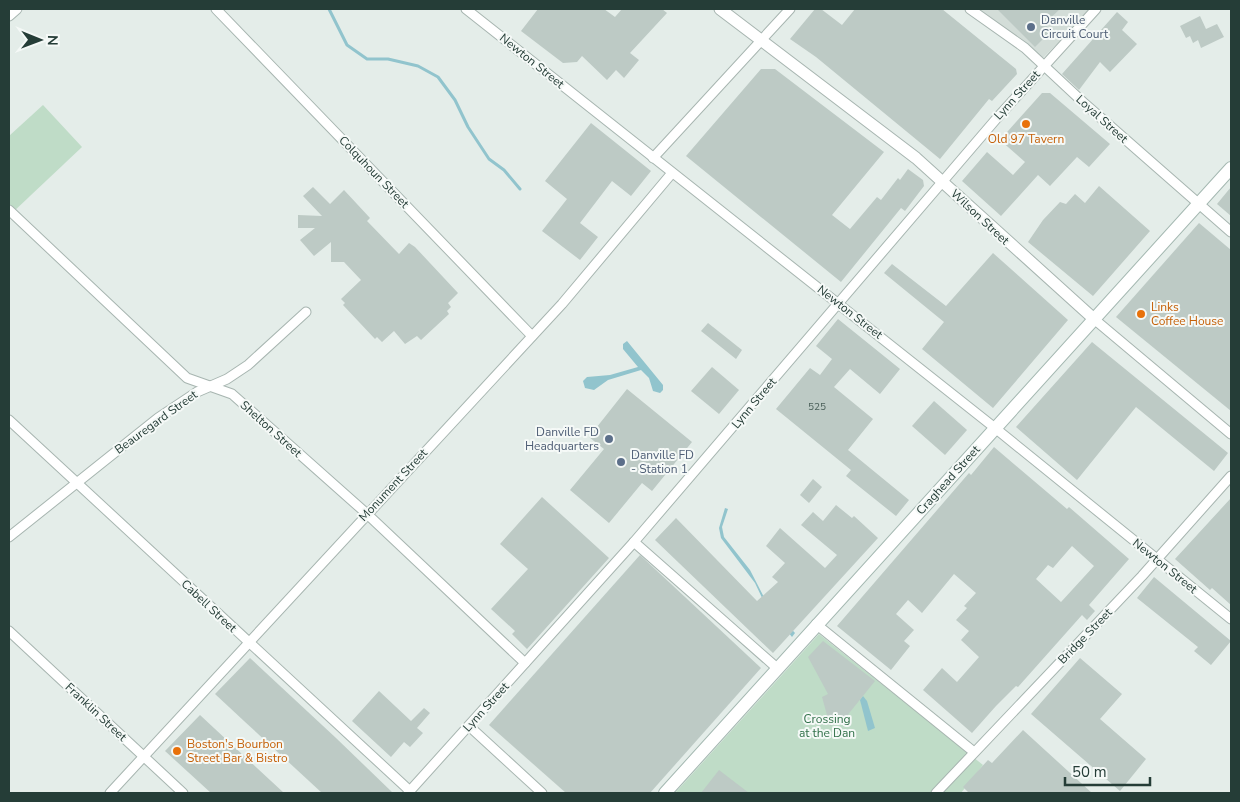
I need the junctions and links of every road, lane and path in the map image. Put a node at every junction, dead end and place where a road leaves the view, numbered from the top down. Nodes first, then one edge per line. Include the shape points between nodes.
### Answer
1 (17, 9) edge
2 (216, 9) edge
3 (466, 9) edge
4 (720, 9) edge
5 (790, 9) edge
6 (970, 9) edge
7 (1096, 9) edge
8 (9, 16) edge
9 (761, 40) junction
10 (1045, 66) junction
11 (653, 158) junction
12 (1231, 168) edge
13 (672, 173) junction
14 (942, 182) junction
15 (1197, 204) junction
16 (9, 210) edge
17 (1231, 232) edge
18 (838, 303) junction
19 (306, 312) dead end
20 (1094, 319) junction
21 (532, 336) junction
22 (211, 385) junction
23 (9, 420) edge
24 (995, 428) junction
25 (1231, 434) edge
26 (1231, 476) edge
27 (76, 482) junction
28 (366, 513) junction
29 (9, 537) edge
30 (634, 542) junction
31 (1157, 560) junction
32 (1231, 619) edge
33 (816, 624) junction
34 (9, 630) edge
35 (248, 641) junction
36 (525, 663) junction
37 (778, 668) junction
38 (469, 726) junction
39 (974, 752) junction
40 (143, 756) junction
41 (409, 792) edge
42 (110, 793) edge
43 (183, 793) edge
44 (542, 793) edge
45 (665, 793) edge
46 (936, 793) edge

1 - 8 street
2 - 21 street, Colquhoun Street
3 - 11 street, Newton Street
4 - 9 street, Wilson Street
5 - 9 street
6 - 10 street, Loyal Street
7 - 10 street, Lynn Street
9 - 11 street
9 - 14 street, Wilson Street via 916,158
10 - 14 street, Lynn Street
10 - 15 street, Loyal Street
11 - 13 street, Newton Street
12 - 15 main road, Craghead Street
13 - 18 street, Newton Street
13 - 21 street, Monument Street
14 - 18 street, Lynn Street
14 - 20 street, Wilson Street
15 - 17 street, Loyal Street
15 - 20 main road, Craghead Street
16 - 22 street, Shelton Street via 187,378
18 - 24 street, Newton Street
18 - 30 street, Lynn Street
19 - 22 street, Beauregard Street via 248,365
20 - 24 main road, Craghead Street
20 - 25 street, Wilson Street
21 - 28 street, Monument Street
22 - 27 street, Beauregard Street via 158,418
22 - 28 street, Shelton Street via 232,394
23 - 27 street, Cabell Street
24 - 31 street, Newton Street
24 - 33 main road, Craghead Street
26 - 31 street, Bridge Street
27 - 29 street, Beauregard Street
27 - 35 street, Cabell Street
28 - 35 street, Monument Street
28 - 36 street, Shelton Street
30 - 36 street, Lynn Street
30 - 37 street
31 - 32 street, Newton Street
31 - 39 street, Bridge Street
33 - 37 main road, Craghead Street
33 - 39 street
34 - 40 street, Franklin Street
35 - 40 street, Monument Street
35 - 41 street, Cabell Street
36 - 38 street, Lynn Street
37 - 45 main road, Craghead Street
38 - 41 street, Lynn Street
38 - 44 street
39 - 46 street, Bridge Street
40 - 42 street, Monument Street
40 - 43 street, Franklin Street

